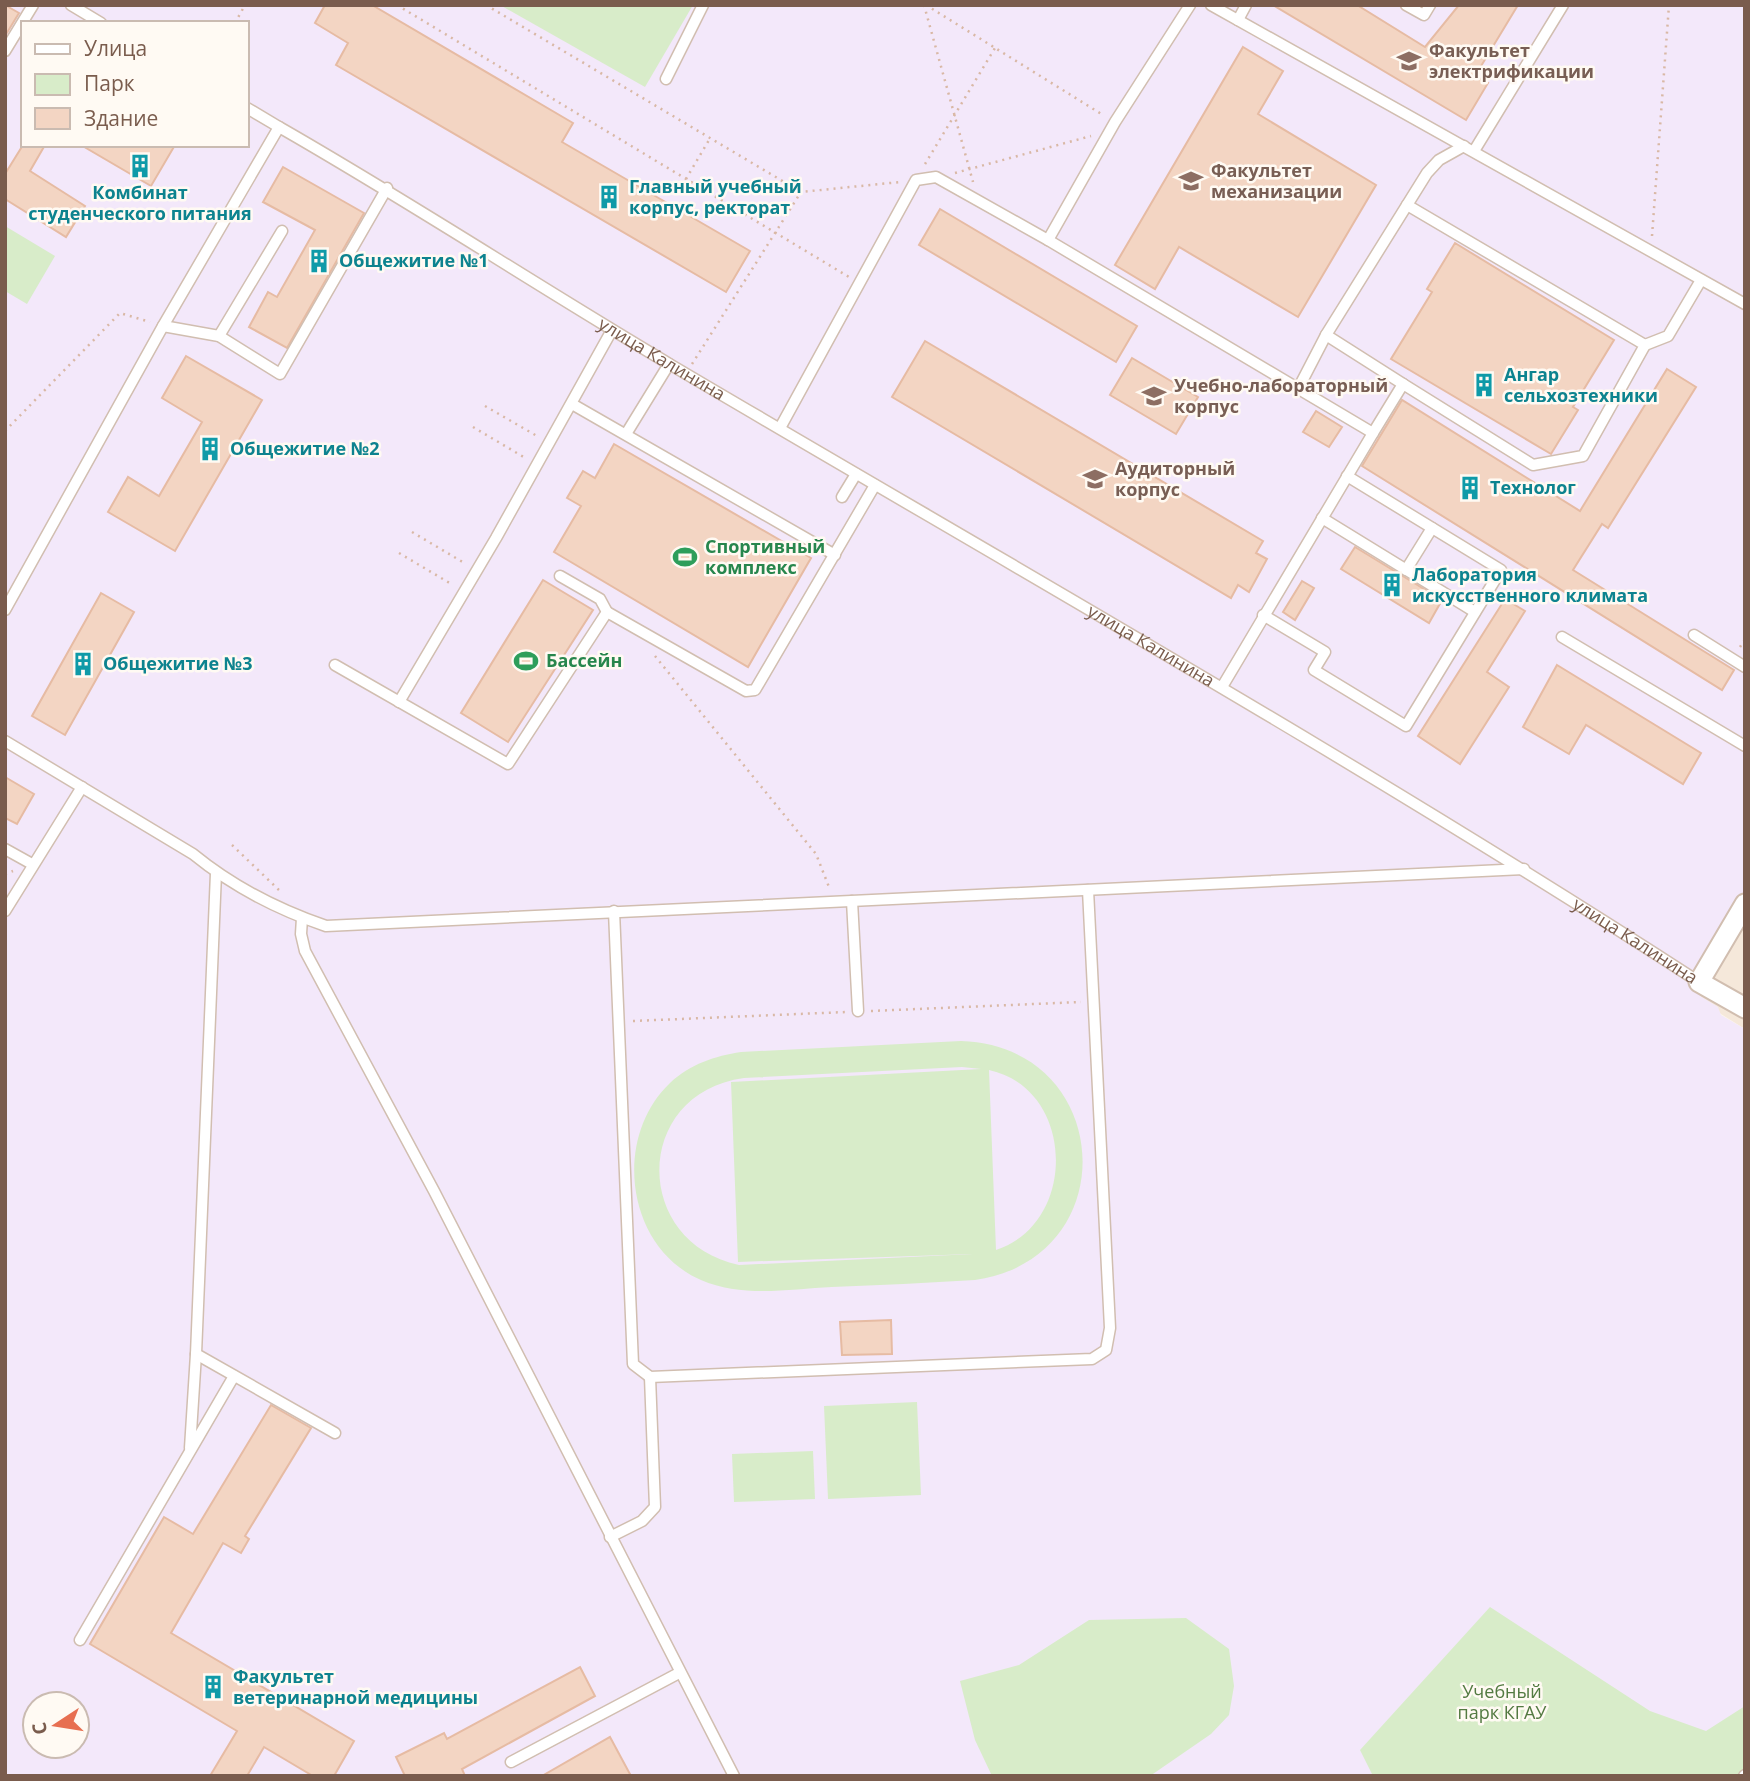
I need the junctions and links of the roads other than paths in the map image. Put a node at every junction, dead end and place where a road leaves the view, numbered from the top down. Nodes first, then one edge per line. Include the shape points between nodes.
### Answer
1 (33, 5) edge
2 (71, 5) edge
3 (703, 5) edge
4 (1189, 5) edge
5 (1211, 5) edge
6 (1246, 5) edge
7 (1406, 5) edge
8 (1430, 5) edge
9 (1563, 5) edge
10 (1238, 20) junction
11 (23, 21) edge
12 (98, 21) edge
13 (21, 25) edge
14 (5, 51) edge
15 (666, 79) dead end
16 (248, 109) edge
17 (279, 127) junction
18 (1469, 149) junction
19 (387, 188) junction
20 (1407, 205) junction
21 (282, 231) dead end
22 (1048, 240) junction
23 (1701, 279) junction
24 (1745, 304) edge
25 (163, 326) junction
26 (612, 330) junction
27 (219, 335) junction
28 (1326, 335) junction
29 (1646, 345) junction
30 (669, 364) junction
31 (1403, 384) junction
32 (1298, 389) junction
33 (572, 404) junction
34 (780, 428) junction
35 (1373, 433) junction
36 (626, 434) junction
37 (856, 474) junction
38 (1347, 476) junction
39 (875, 485) junction
40 (842, 497) dead end
41 (1322, 518) junction
42 (1432, 528) junction
43 (835, 555) junction
44 (1406, 570) junction
45 (560, 576) dead end
46 (5, 610) edge
47 (607, 611) junction
48 (1475, 612) junction
49 (1263, 615) junction
50 (1694, 635) dead end
51 (1562, 637) dead end
52 (335, 665) dead end
53 (1745, 667) edge
54 (1222, 687) junction
55 (400, 702) junction
56 (5, 741) edge
57 (1745, 747) edge
58 (82, 787) junction
59 (5, 849) edge
60 (32, 864) junction
61 (1525, 869) junction
62 (216, 873) junction
63 (1088, 890) junction
64 (852, 901) junction
65 (1745, 904) edge
66 (5, 911) edge
67 (614, 911) junction
68 (302, 918) junction
69 (1699, 982) junction
70 (1745, 1008) edge
71 (858, 1011) dead end
72 (196, 1354) junction
73 (234, 1376) junction
74 (650, 1377) junction
75 (335, 1433) dead end
76 (190, 1451) junction
77 (610, 1537) junction
78 (80, 1640) dead end
79 (679, 1673) junction
80 (511, 1762) dead end
81 (734, 1776) edge

1 - 11 lane
2 - 12 lane
3 - 15 lane
4 - 22 lane
5 - 10 lane
6 - 10 lane
7 - 8 lane via 1424,15
9 - 18 lane
10 - 18 lane
13 - 14 lane
16 - 17 lane, улица Калинина
17 - 19 lane, улица Калинина
17 - 25 lane
18 - 20 lane via 1439,160
18 - 23 lane
19 - 26 lane, улица Калинина
19 - 27 lane via 280,374
20 - 28 lane
20 - 29 lane
21 - 27 lane
22 - 32 lane
22 - 34 lane via 936,177 916,180
23 - 24 lane
23 - 29 lane via 1668,336
25 - 27 lane
25 - 46 lane
26 - 30 lane, улица Калинина
26 - 33 lane
28 - 31 lane
28 - 32 lane
29 - 31 lane via 1583,456 1533,465
30 - 34 lane, улица Калинина
30 - 36 lane
31 - 35 lane
32 - 35 lane
33 - 36 lane
33 - 55 lane
34 - 37 lane, улица Калинина
35 - 38 lane
36 - 43 lane
37 - 39 lane, улица Калинина
37 - 40 lane
38 - 41 lane
38 - 42 lane
39 - 43 lane
39 - 54 lane, улица Калинина
41 - 44 lane
41 - 49 lane
42 - 44 lane
42 - 48 lane via 1500,570
43 - 47 lane via 759,687 751,691
44 - 48 lane
45 - 47 lane via 600,599
47 - 55 lane via 508,764
48 - 49 lane via 1406,726 1314,670 1325,652
49 - 54 lane
50 - 53 lane
51 - 57 lane
52 - 55 lane
54 - 61 lane, улица Калинина
56 - 58 lane
58 - 60 lane
58 - 62 lane via 193,854
59 - 60 lane
60 - 66 lane
61 - 63 lane
61 - 69 lane, улица Калинина
62 - 68 lane
62 - 72 lane
63 - 64 lane
63 - 74 lane via 1110,1314 1106,1349 1092,1359
64 - 67 lane
64 - 71 lane
65 - 69 street
67 - 68 lane via 326,926
67 - 74 lane via 634,1364
68 - 77 lane via 305,951
69 - 70 street, улица Калинина
72 - 73 lane
72 - 76 lane
73 - 75 lane
73 - 76 lane
74 - 77 lane via 656,1507 642,1521
76 - 78 lane
77 - 79 lane
79 - 80 lane
79 - 81 lane

